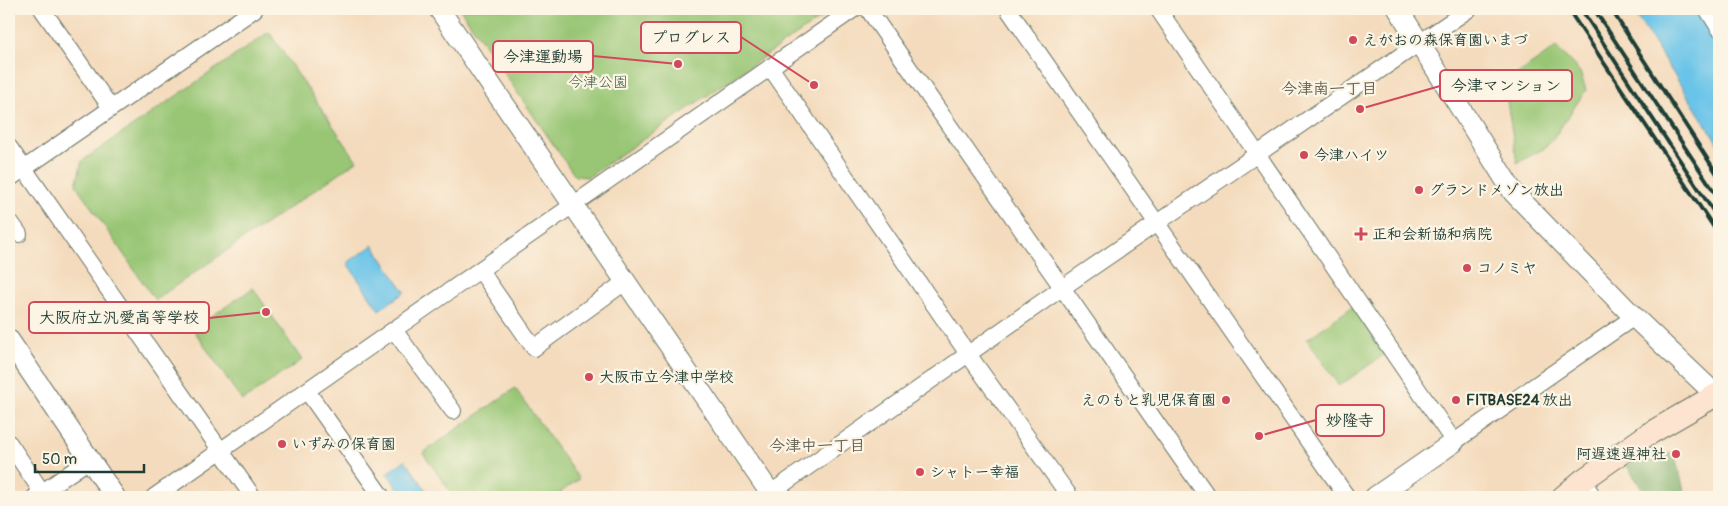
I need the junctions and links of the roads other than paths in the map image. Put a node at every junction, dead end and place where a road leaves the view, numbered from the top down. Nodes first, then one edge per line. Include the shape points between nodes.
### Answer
1 (42, 9) edge
2 (255, 9) edge
3 (439, 9) edge
4 (854, 9) edge
5 (868, 9) edge
6 (1008, 9) edge
7 (1158, 9) edge
8 (1398, 9) edge
9 (1469, 9) edge
10 (1707, 9) edge
11 (1719, 28) edge
12 (1420, 41) junction
13 (770, 67) junction
14 (111, 108) junction
15 (9, 147) edge
16 (1257, 154) junction
17 (24, 169) junction
18 (9, 179) edge
19 (574, 204) junction
20 (9, 220) edge
21 (1156, 223) junction
22 (19, 234) dead end
23 (480, 270) junction
24 (626, 282) junction
25 (1062, 288) junction
26 (1634, 317) junction
27 (394, 330) junction
28 (9, 340) edge
29 (968, 354) junction
30 (307, 391) junction
31 (1718, 396) edge
32 (453, 411) dead end
33 (1454, 442) junction
34 (9, 443) edge
35 (221, 451) junction
36 (90, 460) junction
37 (1588, 489) edge
38 (39, 495) edge
39 (770, 496) edge
40 (115, 497) edge
41 (154, 497) edge
42 (253, 497) edge
43 (382, 497) edge
44 (1070, 497) edge
45 (1208, 497) edge
46 (1347, 497) edge
47 (1375, 497) edge
48 (1563, 497) edge

1 - 14 street
2 - 14 street
3 - 19 street
4 - 13 street
5 - 25 street
6 - 21 street
7 - 16 street
8 - 12 street
9 - 12 street
10 - 11 street
12 - 16 street
12 - 26 street via 1460,111 1513,192
13 - 19 street
13 - 29 street
14 - 17 street
15 - 17 street
16 - 21 street
16 - 33 street
17 - 18 street
17 - 35 street
19 - 23 street
19 - 24 street
20 - 22 street
21 - 25 street
21 - 46 street
23 - 24 street via 534,348
23 - 27 street
24 - 39 street
25 - 29 street
25 - 45 street
26 - 31 street
26 - 33 street
27 - 30 street
27 - 32 street
28 - 36 street
29 - 39 street
29 - 44 street
30 - 35 street
30 - 43 street
31 - 37 main road via 1647,435
33 - 47 street
34 - 38 street
35 - 41 street
35 - 42 street
36 - 38 street
36 - 40 street
37 - 48 main road

